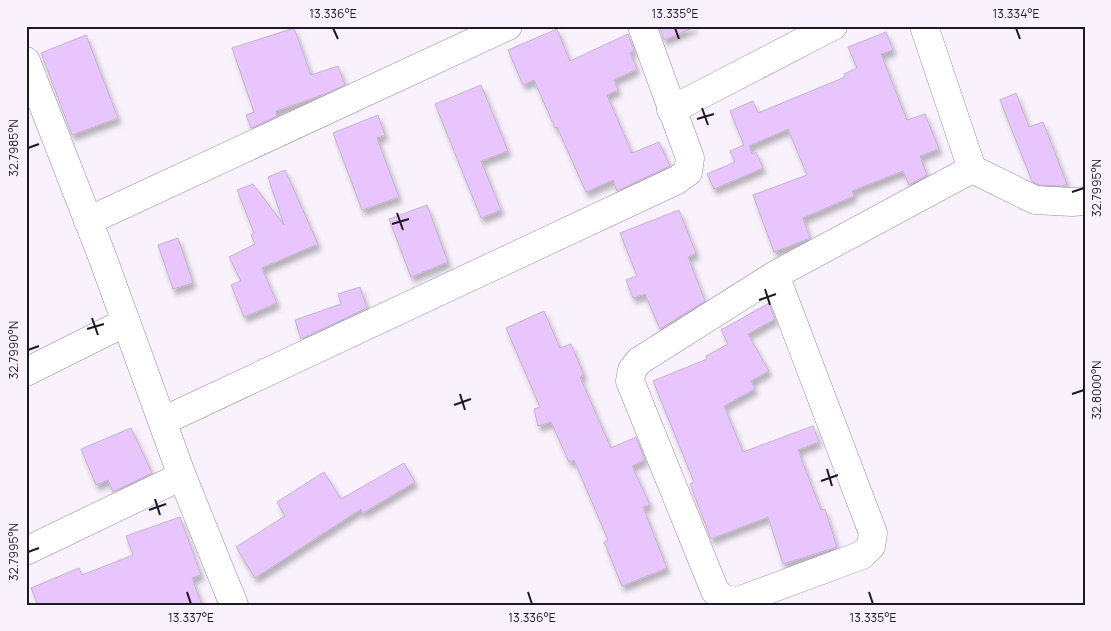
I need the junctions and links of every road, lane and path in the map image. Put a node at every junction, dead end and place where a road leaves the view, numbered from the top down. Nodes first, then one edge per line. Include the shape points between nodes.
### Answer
1 (508, 26) edge
2 (642, 26) edge
3 (833, 26) edge
4 (924, 26) edge
5 (26, 60) edge
6 (671, 110) junction
7 (972, 169) junction
8 (1085, 201) edge
9 (88, 221) junction
10 (775, 275) junction
11 (126, 322) junction
12 (26, 372) edge
13 (163, 421) junction
14 (182, 476) junction
15 (26, 551) edge
16 (234, 605) edge

1 - 9 street
2 - 6 street
3 - 6 street
4 - 7 street
5 - 9 street
6 - 13 street via 690,158 688,172 682,176
7 - 8 street via 1035,200
7 - 10 street
9 - 11 street
10 - 10 street via 639,361 632,370 630,382 715,591 724,599 738,601 862,555 872,546 873,533
11 - 12 street
11 - 13 street
13 - 14 street
14 - 15 street
14 - 16 street

